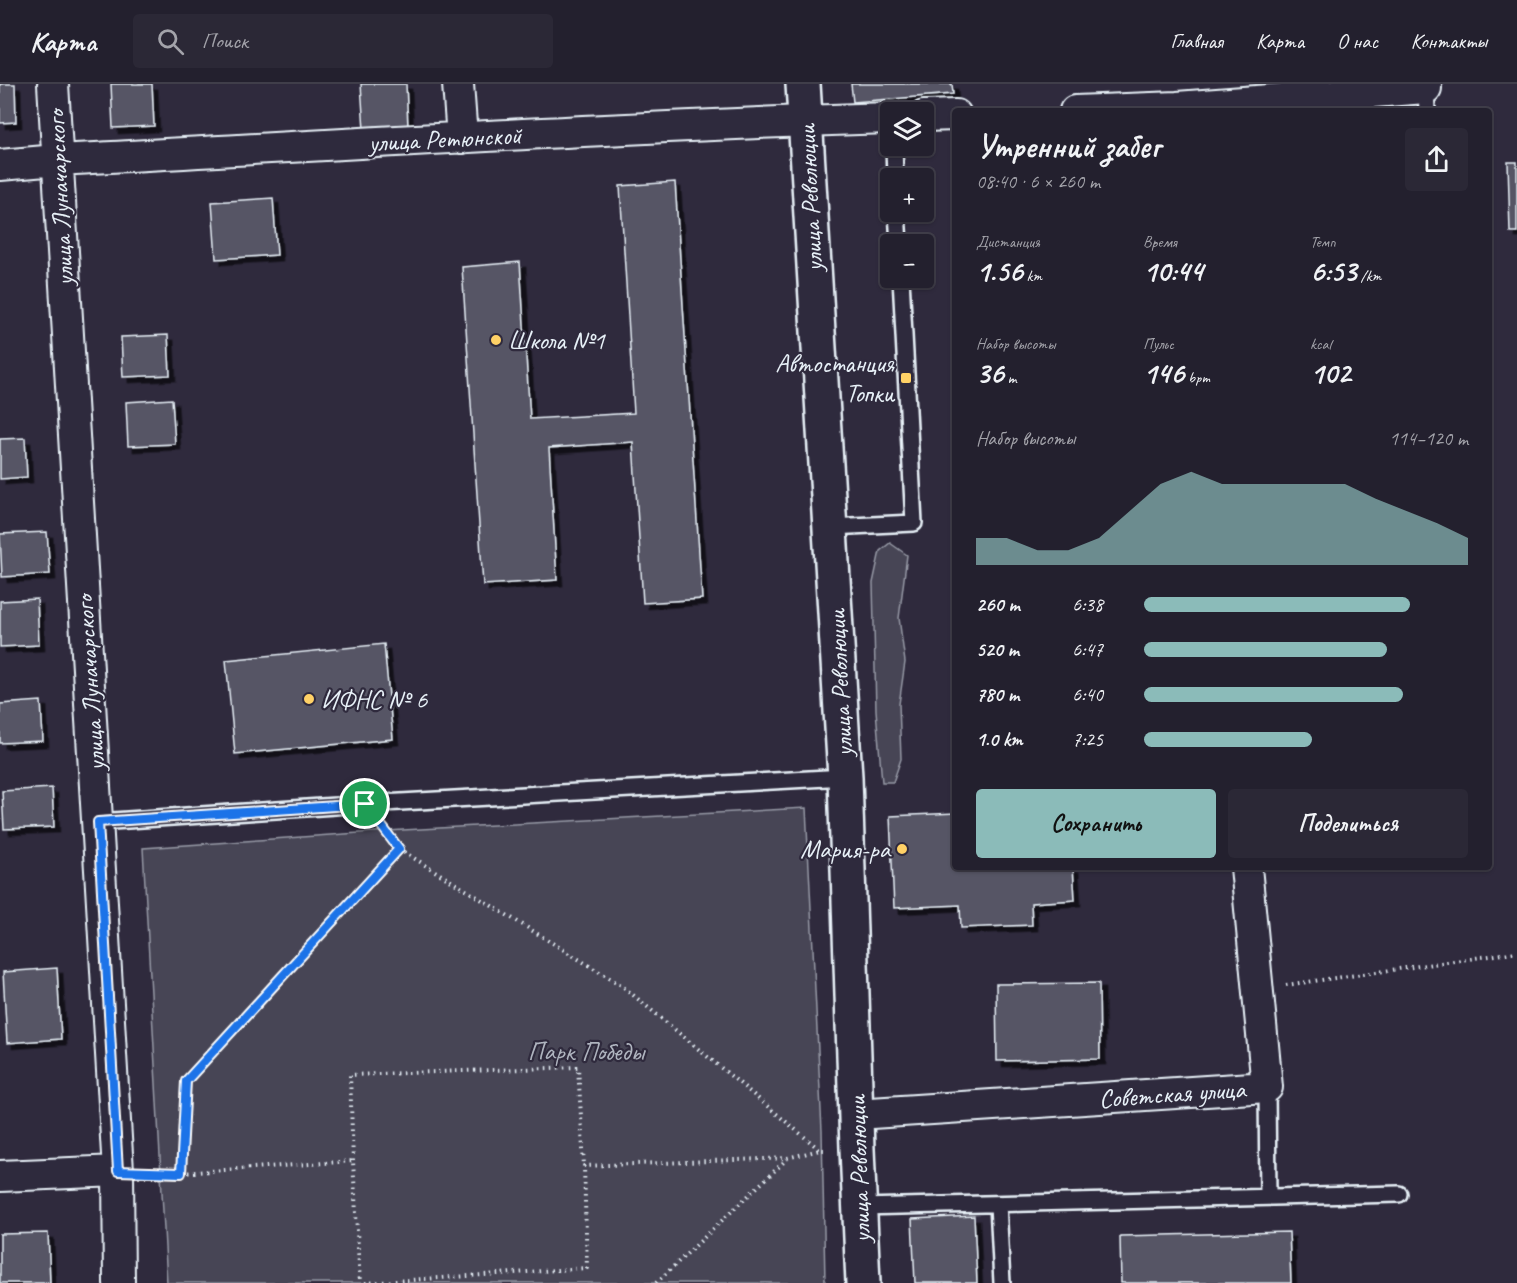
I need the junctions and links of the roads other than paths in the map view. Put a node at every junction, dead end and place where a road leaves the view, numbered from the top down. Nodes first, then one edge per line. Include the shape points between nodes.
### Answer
1 (53, 84) edge
2 (458, 84) edge
3 (803, 84) edge
4 (1427, 94) edge
5 (1177, 101) edge
6 (1106, 108) edge
7 (952, 115) edge
8 (934, 116) edge
9 (880, 118) edge
10 (805, 120) junction
11 (462, 138) junction
12 (57, 160) junction
13 (0, 165) edge
14 (902, 288) edge
15 (830, 527) junction
16 (846, 777) junction
17 (98, 822) junction
18 (1246, 870) edge
19 (1268, 1087) junction
20 (856, 1114) junction
21 (118, 1171) junction
22 (0, 1176) edge
23 (1399, 1194) dead end
24 (1268, 1197) junction
25 (998, 1204) junction
26 (860, 1207) junction
27 (119, 1283) edge
28 (863, 1283) edge
29 (1002, 1283) edge

1 - 12 street, улица Луначарского
2 - 11 street
3 - 10 street, улица Революции
4 - 5 street
5 - 6 street
7 - 8 street
9 - 10 street, улица Ретюнской
10 - 11 street, улица Ретюнской
10 - 15 street, улица Революции
11 - 12 street, улица Ретюнской
12 - 13 street, улица Ретюнской
12 - 17 street, улица Луначарского
14 - 15 lane via 914,523
15 - 16 street, улица Революции
16 - 17 lane
16 - 20 street, улица Революции
17 - 21 street, улица Луначарского
18 - 19 street, Советская улица
19 - 20 street, Советская улица
19 - 24 lane
20 - 26 street, улица Революции
21 - 22 street
21 - 27 street, улица Луначарского
23 - 24 lane
24 - 25 lane
25 - 26 lane
25 - 29 lane
26 - 28 street, улица Революции

